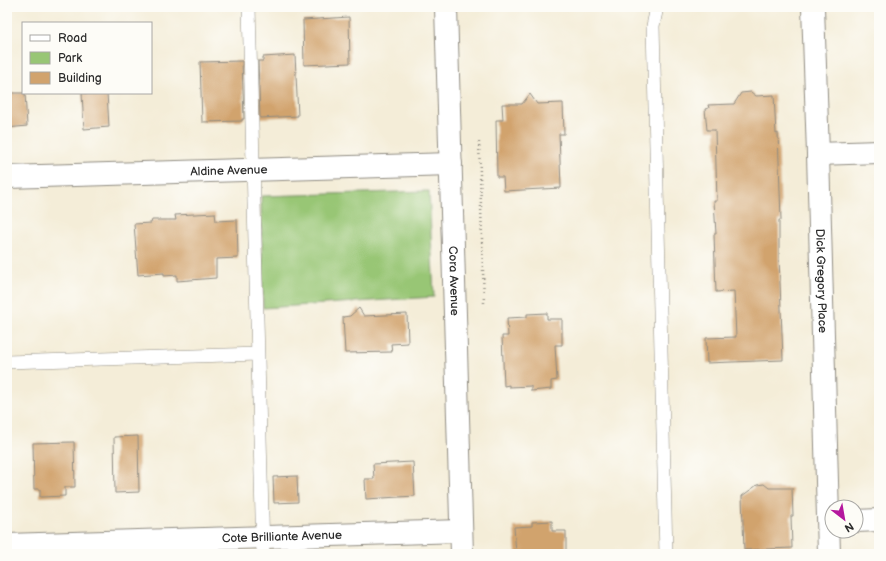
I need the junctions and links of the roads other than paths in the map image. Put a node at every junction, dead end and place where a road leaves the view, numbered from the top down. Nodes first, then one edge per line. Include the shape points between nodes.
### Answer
1 (249, 7) edge
2 (446, 7) edge
3 (657, 7) edge
4 (813, 7) edge
5 (879, 152) edge
6 (818, 154) junction
7 (451, 164) junction
8 (253, 169) junction
9 (7, 177) edge
10 (258, 354) junction
11 (7, 362) edge
12 (829, 499) edge
13 (879, 520) edge
14 (864, 521) edge
15 (461, 531) junction
16 (829, 539) edge
17 (7, 545) edge
18 (263, 545) edge
19 (462, 554) edge
20 (666, 554) edge
21 (829, 554) edge

1 - 8 lane
2 - 7 street, Cora Avenue
3 - 20 lane via 653,26
4 - 6 street, Dick Gregory Place
5 - 6 street
6 - 12 street, Dick Gregory Place
7 - 8 street, Aldine Avenue
7 - 15 street, Cora Avenue
8 - 9 street, Aldine Avenue
8 - 10 lane
10 - 11 lane
10 - 18 lane
13 - 14 street
15 - 18 street, Cote Brilliante Avenue
15 - 19 street, Cora Avenue
16 - 21 street, Dick Gregory Place
17 - 18 street, Cote Brilliante Avenue

